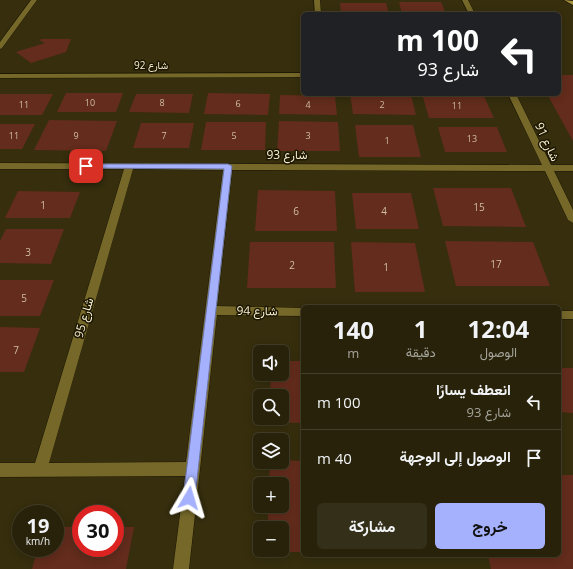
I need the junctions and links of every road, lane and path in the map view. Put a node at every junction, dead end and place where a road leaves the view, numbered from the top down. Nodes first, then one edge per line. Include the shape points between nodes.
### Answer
1 (34, 0) edge
2 (317, 0) edge
3 (465, 0) edge
4 (567, 0) edge
5 (573, 3) edge
6 (318, 12) edge
7 (471, 12) edge
8 (0, 47) edge
9 (301, 75) edge
10 (0, 76) edge
11 (513, 96) edge
12 (0, 166) edge
13 (129, 166) junction
14 (228, 166) junction
15 (546, 168) junction
16 (573, 168) edge
17 (573, 220) edge
18 (211, 310) junction
19 (301, 312) edge
20 (561, 315) edge
21 (573, 315) edge
22 (192, 469) junction
23 (0, 470) edge
24 (40, 470) junction
25 (180, 569) edge

1 - 8 street
2 - 6 street
3 - 7 street
4 - 5 main road
9 - 10 street, شارع 92
11 - 15 street, شارع 91
12 - 13 street, شارع 93
13 - 14 street, شارع 93
13 - 24 street, شارع 95
14 - 15 street, شارع 93
14 - 18 street
15 - 16 street, شارع 93
15 - 17 street, شارع 91
18 - 19 street, شارع 94
18 - 22 street
20 - 21 street
22 - 24 street
22 - 25 street
23 - 24 street

